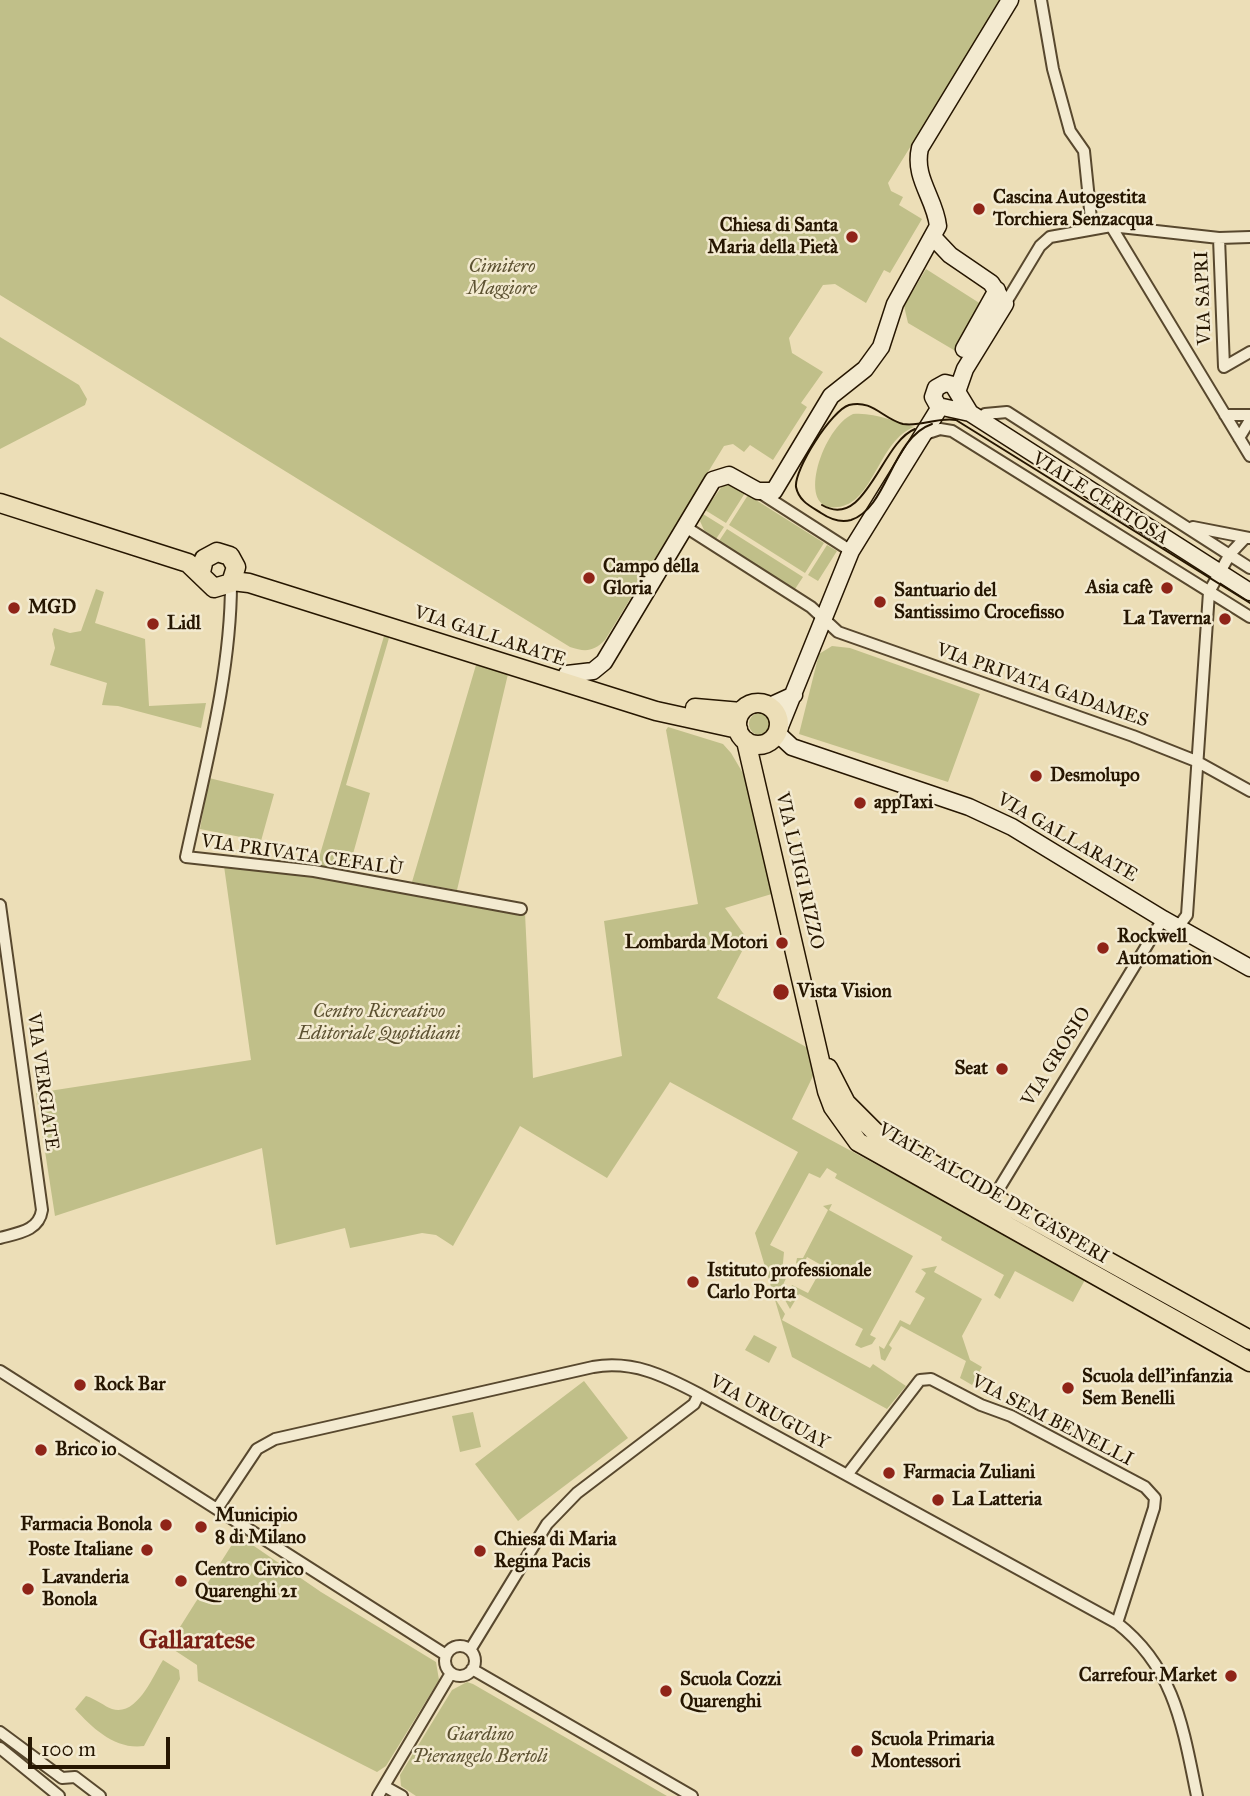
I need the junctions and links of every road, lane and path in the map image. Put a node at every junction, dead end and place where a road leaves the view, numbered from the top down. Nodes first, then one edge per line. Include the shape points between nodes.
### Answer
1 (1010, 0) edge
2 (1041, 0) edge
3 (1107, 226) junction
4 (935, 231) junction
5 (1250, 237) edge
6 (1219, 238) junction
7 (1001, 297) junction
8 (1250, 352) edge
9 (950, 397) junction
10 (1225, 415) junction
11 (1250, 415) edge
12 (975, 416) junction
13 (1250, 420) edge
14 (925, 434) junction
15 (1239, 438) junction
16 (1250, 456) edge
17 (758, 491) junction
18 (0, 495) edge
19 (0, 503) edge
20 (684, 526) junction
21 (1187, 526) junction
22 (1248, 538) edge
23 (851, 551) junction
24 (1230, 554) junction
25 (202, 566) junction
26 (1250, 568) edge
27 (1220, 572) junction
28 (233, 578) junction
29 (1209, 592) junction
30 (1250, 592) edge
31 (1250, 617) edge
32 (821, 619) junction
33 (567, 674) junction
34 (794, 695) junction
35 (770, 706) junction
36 (656, 711) junction
37 (741, 727) junction
38 (775, 735) junction
39 (1196, 761) junction
40 (756, 781) junction
41 (1250, 791) edge
42 (0, 905) edge
43 (520, 909) dead end
44 (1170, 923) junction
45 (1250, 968) edge
46 (820, 1052) junction
47 (995, 1196) junction
48 (983, 1214) junction
49 (0, 1238) edge
50 (1250, 1340) edge
51 (1250, 1362) edge
52 (0, 1371) edge
53 (699, 1394) junction
54 (847, 1475) junction
55 (218, 1509) junction
56 (1116, 1622) junction
57 (470, 1650) junction
58 (446, 1655) junction
59 (472, 1669) junction
60 (451, 1673) junction
61 (0, 1732) edge
62 (0, 1748) edge
63 (62, 1779) junction
64 (381, 1791) edge
65 (59, 1796) edge
66 (100, 1796) edge
67 (402, 1796) edge
68 (692, 1796) edge
69 (1197, 1796) edge

1 - 4 main road via 920,148 918,166
2 - 3 street via 1070,131 1084,151 1091,219
3 - 6 street, VIA SAPRI
3 - 7 street, VIA SAPRI via 1044,241
3 - 10 street
4 - 7 main road via 950,255 991,283
4 - 17 main road via 895,304 881,347 865,369 831,396 777,489
5 - 6 street, VIA SAPRI
6 - 8 street, VIA SAPRI via 1224,368
7 - 9 main road, VIA LUIGI RIZZO via 959,363
9 - 12 main road, VIALE CERTOSA
9 - 14 main road, VIA LUIGI RIZZO
10 - 11 street
10 - 15 street
12 - 21 street, VIALE CERTOSA via 1007,412
12 - 27 main road, VIALE CERTOSA
13 - 15 street
14 - 23 main road, VIA LUIGI RIZZO
14 - 29 street, VIALE CERTOSA via 952,430
15 - 16 street
17 - 20 main road via 733,476 716,478
17 - 23 street
18 - 25 main road, VIA GALLARATE
19 - 25 main road, VIA GALLARATE
20 - 32 street, VIA PRIVATA GADAMES via 811,607
20 - 33 main road via 604,662 593,671
21 - 22 street, VIALE CERTOSA
21 - 24 street, VIALE CERTOSA
22 - 24 street, VIALE CERTOSA
23 - 32 main road, VIA LUIGI RIZZO
24 - 26 street, VIALE CERTOSA
24 - 27 street
25 - 28 main road, VIA GALLARATE via 205,582 215,588
25 - 28 main road, VIA GALLARATE via 213,553 224,553 233,559
27 - 29 street
27 - 30 main road, VIALE CERTOSA
28 - 33 main road, VIA GALLARATE
28 - 36 main road, VIA GALLARATE
28 - 43 street, VIA PRIVATA CEFALÙ via 221,682 186,857 314,871
29 - 31 street, VIALE CERTOSA
29 - 39 street, VIA GROSIO
32 - 34 main road, VIA LUIGI RIZZO
32 - 39 street, VIA PRIVATA GADAMES via 838,632
33 - 37 main road, VIA GALLARATE via 715,712
34 - 35 main road
34 - 38 main road, VIA LUIGI RIZZO
35 - 37 main road, VIA GALLARATE via 754,703
35 - 38 main road via 778,716
36 - 37 main road, VIA GALLARATE
36 - 40 main road via 732,740
37 - 38 main road, VIA GALLARATE via 757,745
37 - 40 main road, VIA LUIGI RIZZO
38 - 40 main road, VIA LUIGI RIZZO
38 - 44 main road, VIA GALLARATE via 792,747 969,807 1012,827
39 - 41 street, VIA PRIVATA GADAMES
39 - 44 street, VIA GROSIO via 1187,915
40 - 46 main road, VIA LUIGI RIZZO
42 - 49 street, VIA VERGIATE via 42,1210 33,1227
44 - 45 main road, VIA GALLARATE
44 - 47 street, VIA GROSIO
46 - 47 main road, VIALE ALCIDE DE GASPERI via 846,1103 875,1132
46 - 48 main road, VIALE ALCIDE DE GASPERI via 833,1107 858,1142
47 - 48 street, VIA GROSIO
47 - 50 main road, VIALE ALCIDE DE GASPERI
48 - 51 main road, VIALE ALCIDE DE GASPERI
52 - 55 street
53 - 54 street, VIA URUGUAY
53 - 55 street, VIA URUGUAY via 650,1370 607,1364 308,1430 261,1445
53 - 57 street via 694,1404 577,1493 547,1524
54 - 56 street, VIA URUGUAY
54 - 56 street, VIA SEM BENELLI via 920,1380 931,1379 1145,1488 1155,1498 1154,1508
55 - 58 street
56 - 69 street, VIA URUGUAY via 1145,1650 1168,1684
57 - 58 street via 456,1647
57 - 59 street
58 - 60 street via 445,1665
59 - 60 street via 465,1675
59 - 68 street
60 - 64 street
61 - 63 street
62 - 65 street
63 - 65 street
63 - 66 street via 75,1777
64 - 67 street

